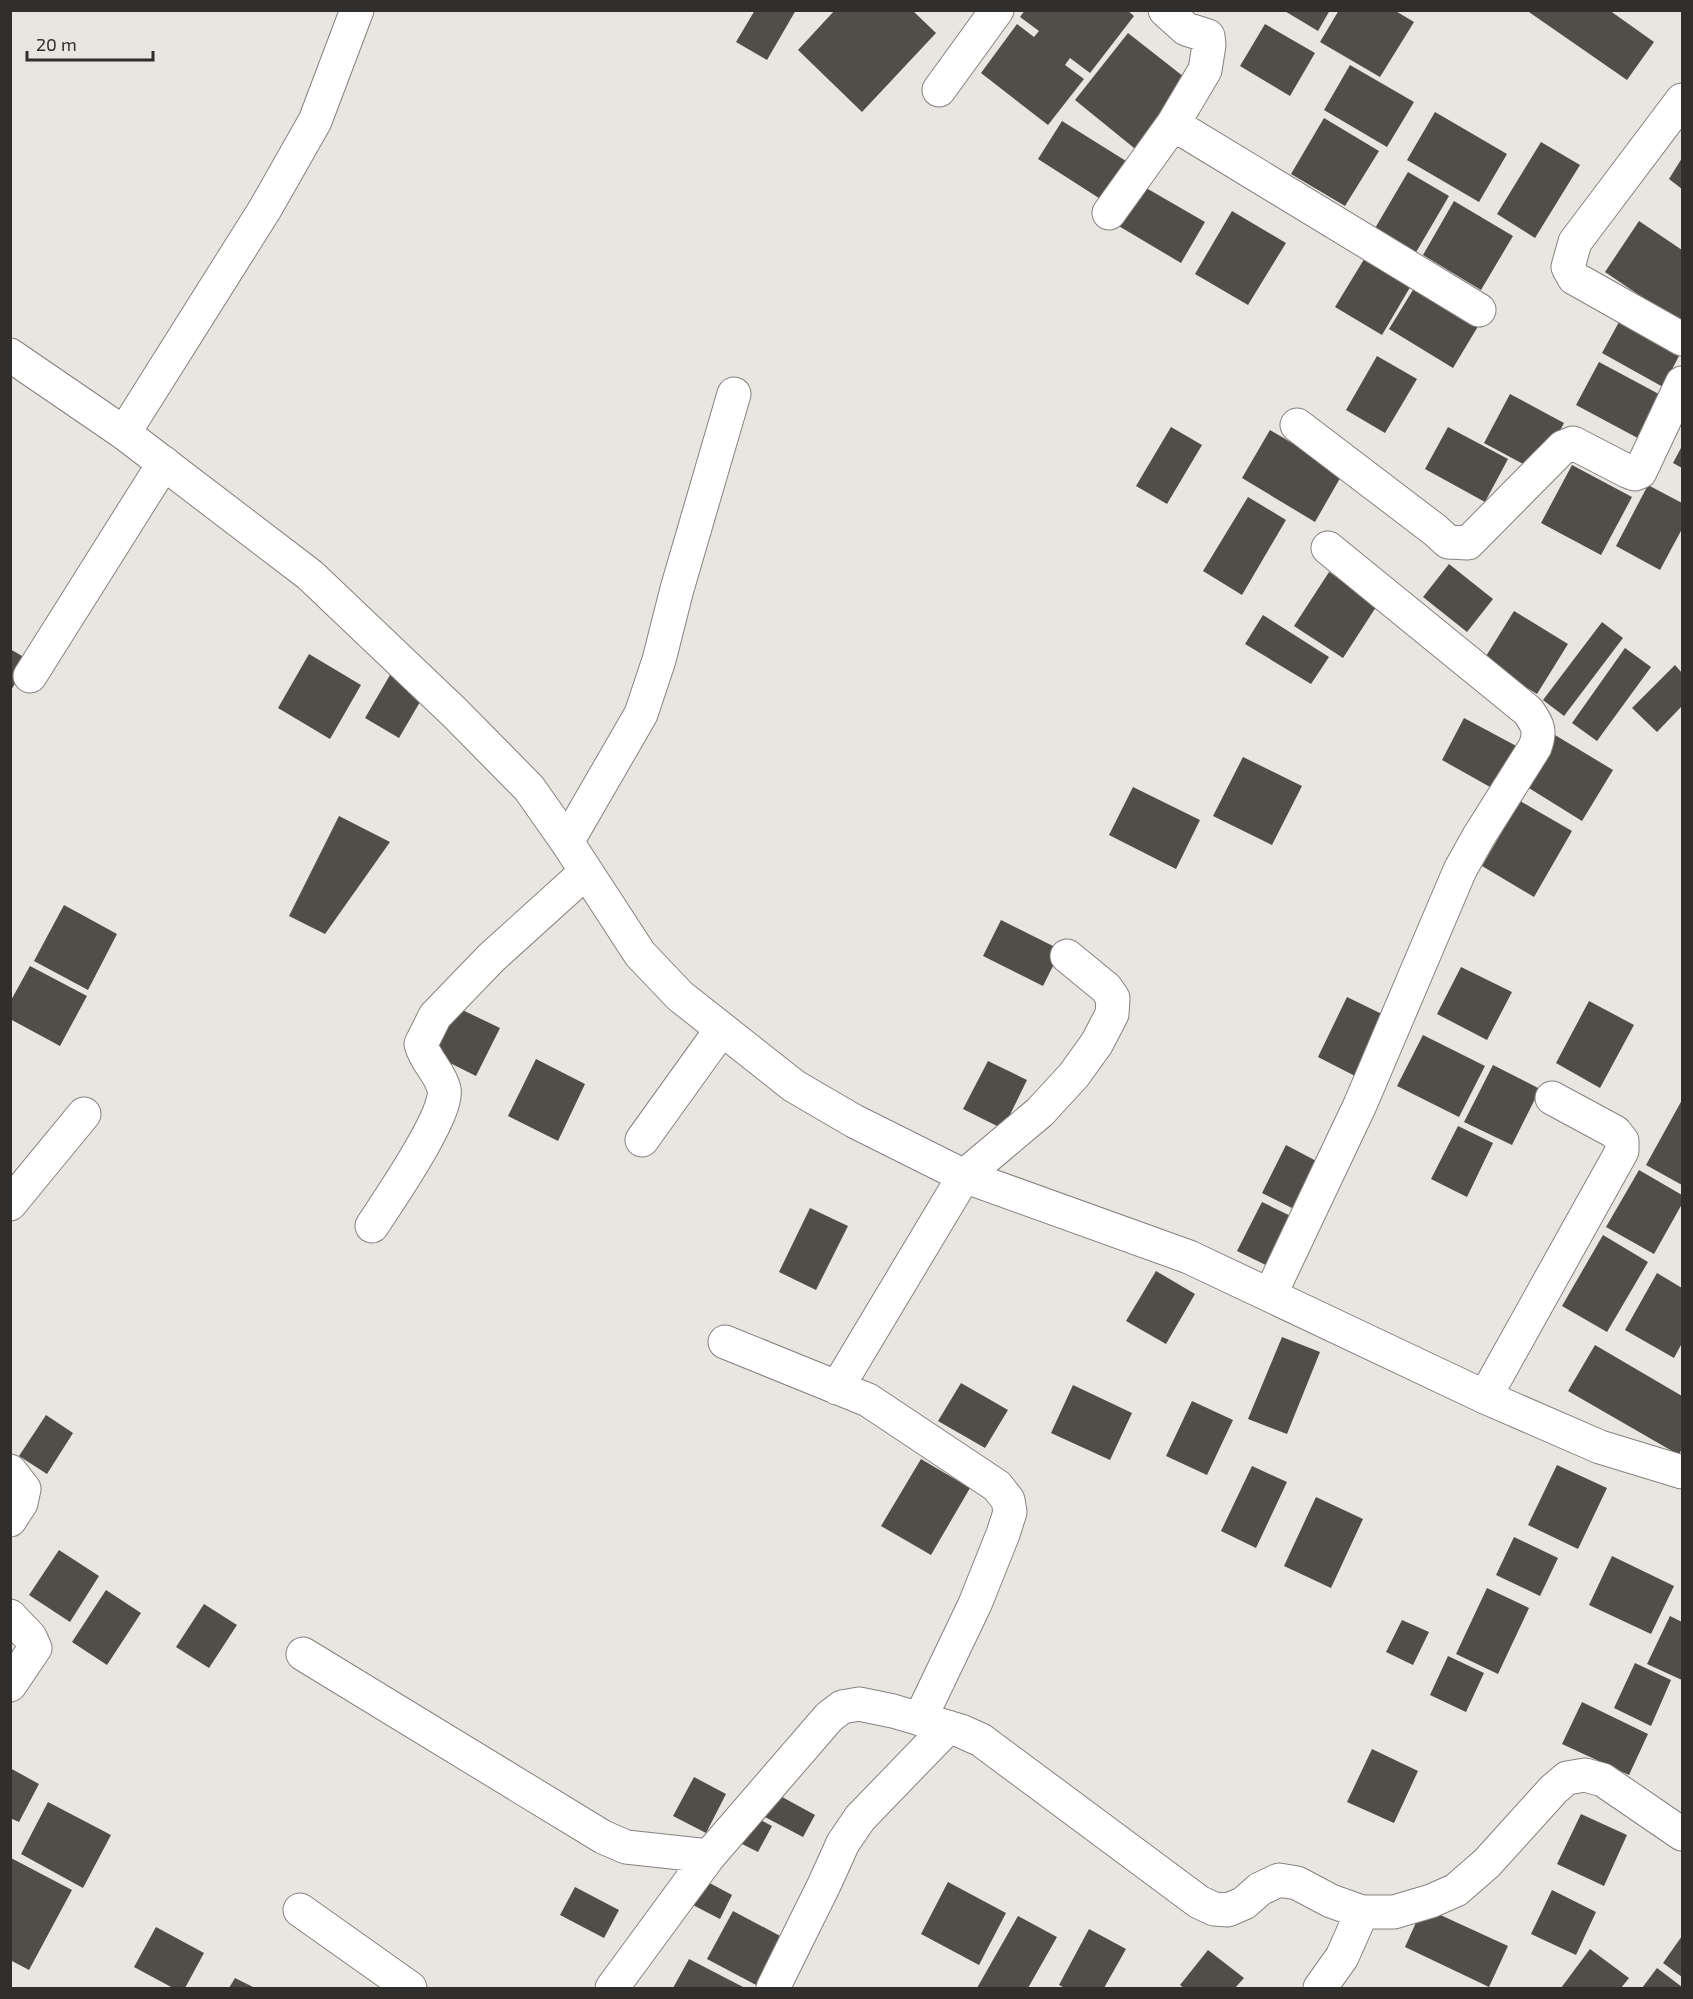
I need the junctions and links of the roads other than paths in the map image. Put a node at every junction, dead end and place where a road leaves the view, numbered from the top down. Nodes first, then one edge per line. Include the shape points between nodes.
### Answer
1 (357, 10) edge
2 (997, 10) edge
3 (1165, 10) edge
4 (939, 90) dead end
5 (1683, 100) edge
6 (1173, 124) junction
7 (1109, 213) dead end
8 (1479, 310) dead end
9 (1683, 339) edge
10 (10, 355) edge
11 (1683, 383) edge
12 (734, 394) dead end
13 (1297, 425) dead end
14 (124, 433) junction
15 (164, 464) junction
16 (1328, 548) dead end
17 (30, 675) dead end
18 (567, 842) junction
19 (586, 872) junction
20 (1067, 956) dead end
21 (721, 1030) junction
22 (1552, 1098) dead end
23 (84, 1114) dead end
24 (642, 1140) dead end
25 (964, 1176) junction
26 (10, 1204) edge
27 (372, 1226) dead end
28 (1269, 1295) junction
29 (725, 1342) dead end
30 (837, 1388) junction
31 (1485, 1397) junction
32 (10, 1471) edge
33 (1683, 1472) edge
34 (10, 1520) edge
35 (10, 1616) edge
36 (303, 1654) dead end
37 (10, 1685) edge
38 (934, 1723) junction
39 (1683, 1834) edge
40 (709, 1856) junction
41 (300, 1910) dead end
42 (1362, 1911) junction
43 (410, 1989) edge
44 (612, 1989) edge
45 (773, 1989) edge
46 (1320, 1989) edge

1 - 14 street via 315,121 265,209
2 - 4 street
3 - 6 street via 1186,29 1208,36 1209,45 1205,69
5 - 9 street via 1575,242 1568,267 1574,278
6 - 7 street
6 - 8 street
10 - 14 street
11 - 13 street via 1640,472 1627,471 1573,443 1563,447 1468,543 1448,542
12 - 18 street via 641,714
14 - 15 street
15 - 17 street
15 - 18 street via 310,575 529,788
16 - 28 street via 1528,711 1540,735 1460,870 1360,1105
18 - 19 street
19 - 21 street via 640,954 680,996
19 - 27 street via 492,957 435,1016 421,1044 445,1090 443,1105
20 - 25 street via 1106,988 1113,998 1112,1014 1098,1043 1074,1075 1040,1112
21 - 24 street
21 - 25 street via 794,1086
22 - 31 street via 1616,1132 1622,1141 1622,1151
23 - 26 street
25 - 28 street via 1189,1257
25 - 30 street
28 - 31 street
29 - 30 street
30 - 38 street via 868,1400 891,1415 996,1486 1008,1500 1010,1512 1003,1534
31 - 33 street via 1600,1447
32 - 34 street via 24,1489 21,1503
35 - 37 street via 35,1648
36 - 40 street via 603,1837 626,1846
38 - 40 street via 859,1704 842,1707 829,1717
38 - 42 street via 981,1740 1199,1902 1214,1909 1228,1910 1245,1904 1260,1889 1279,1880 1297,1883 1331,1901
38 - 45 street via 843,1843
39 - 42 street via 1603,1780 1585,1775 1568,1778 1456,1890 1394,1912
40 - 44 street
41 - 43 street
42 - 46 street via 1342,1957

